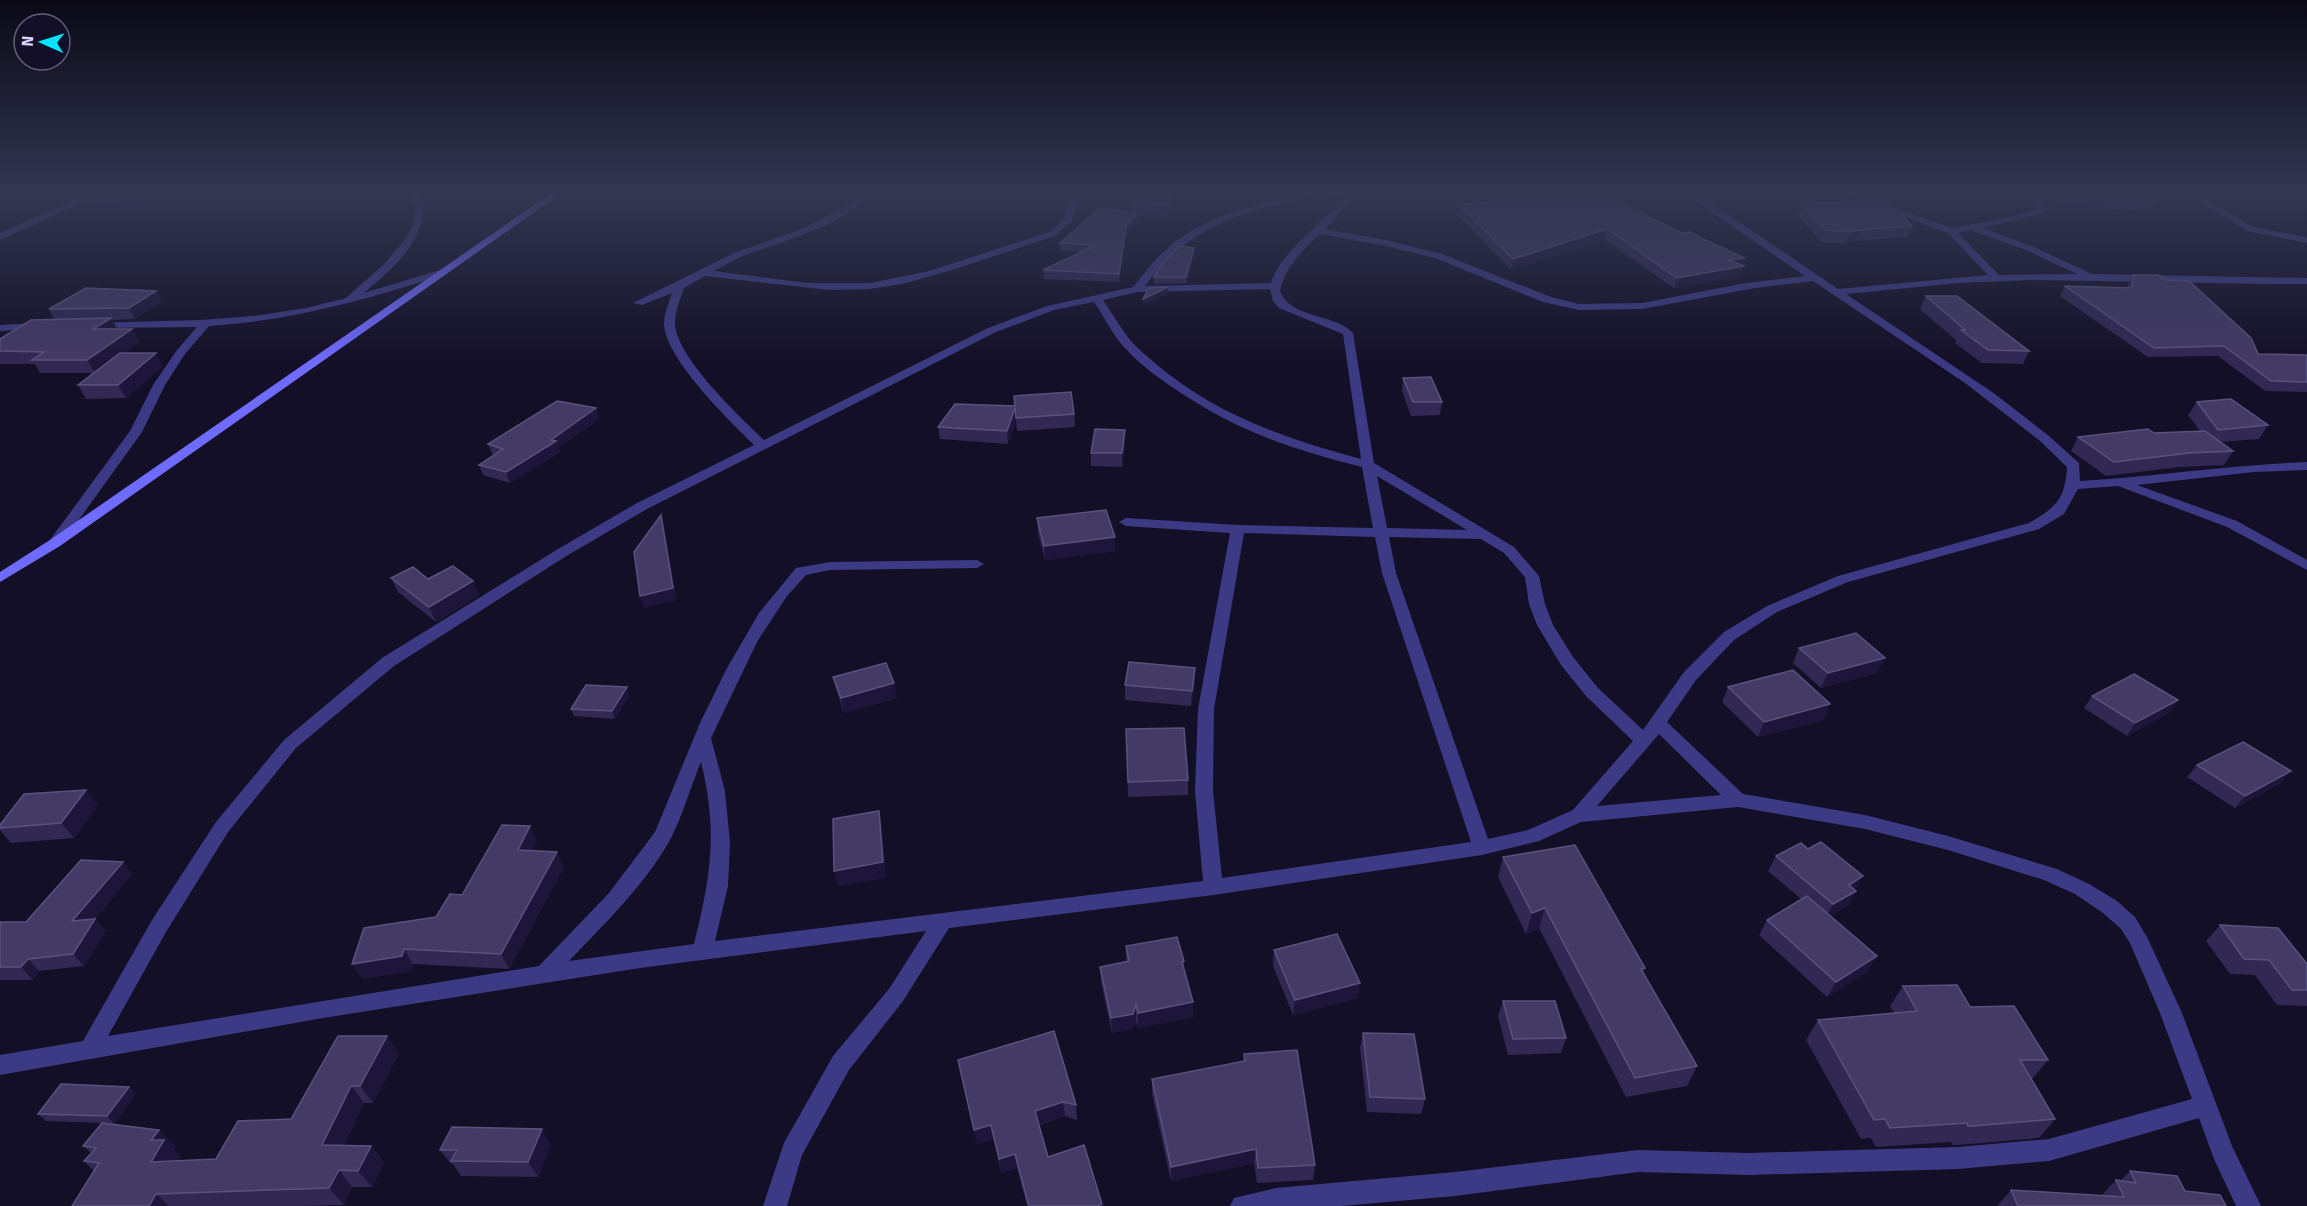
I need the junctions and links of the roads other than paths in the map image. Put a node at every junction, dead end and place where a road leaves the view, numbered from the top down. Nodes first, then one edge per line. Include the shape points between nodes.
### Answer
1 (402, 250) edge
2 (474, 250) edge
3 (750, 250) edge
4 (1002, 250) edge
5 (1170, 250) edge
6 (1297, 250) edge
7 (1416, 250) edge
8 (1775, 250) edge
9 (1969, 250) edge
10 (2034, 250) edge
11 (443, 272) junction
12 (705, 273) junction
13 (1814, 278) junction
14 (2092, 278) junction
15 (1997, 279) junction
16 (2307, 280) edge
17 (679, 286) junction
18 (1274, 286) junction
19 (1137, 290) junction
20 (1836, 292) junction
21 (1096, 297) junction
22 (349, 301) junction
23 (638, 303) dead end
24 (206, 322) junction
25 (80, 325) edge
26 (49, 326) edge
27 (0, 328) edge
28 (763, 446) junction
29 (1368, 465) junction
30 (2307, 465) edge
31 (2118, 483) junction
32 (2073, 485) junction
33 (1126, 522) dead end
34 (1238, 529) junction
35 (1381, 533) junction
36 (1484, 535) junction
37 (55, 543) junction
38 (977, 564) dead end
39 (2307, 566) edge
40 (0, 578) edge
41 (1658, 723) junction
42 (703, 740) junction
43 (1644, 740) junction
44 (1738, 800) junction
45 (1579, 814) junction
46 (1482, 848) junction
47 (1213, 887) junction
48 (944, 920) junction
49 (703, 950) junction
50 (545, 974) junction
51 (90, 1049) junction
52 (0, 1065) edge
53 (2205, 1106) junction
54 (775, 1206) edge
55 (1242, 1206) edge
56 (2249, 1206) edge

1 - 22 street
2 - 11 street
3 - 12 street
4 - 12 street via 922,276 868,286 830,286
5 - 19 street
6 - 18 street
7 - 13 street via 1446,258 1553,302 1600,309
8 - 13 street
9 - 15 street
10 - 14 street
11 - 22 street
11 - 37 street
12 - 17 street
13 - 20 street
14 - 15 street
14 - 16 street
15 - 20 street
17 - 23 street
17 - 28 street via 669,325 675,344 721,405
18 - 19 street
18 - 29 street via 1275,296 1283,306 1339,326 1348,333
19 - 21 street
20 - 32 street via 1961,375 2060,451 2074,466
21 - 28 street via 1051,308 992,330
21 - 29 street via 1128,345 1166,378 1214,409 1297,446
22 - 24 street via 278,316
24 - 25 street
24 - 37 street via 159,385 136,432
26 - 27 street
28 - 51 street via 642,506 388,662 290,744 222,827 159,926
29 - 35 street
29 - 36 street
30 - 31 street
31 - 32 street
31 - 39 street via 2232,524
32 - 41 street via 2059,511 2034,526 1843,579 1772,609 1729,636 1690,676
33 - 34 street
34 - 35 street
34 - 47 street via 1206,709 1204,791
35 - 36 street
35 - 46 street via 1389,573
36 - 43 street via 1509,550 1532,576 1545,625 1567,661 1592,692
37 - 40 street
38 - 42 street via 830,566 801,571 739,660
41 - 43 street
41 - 44 street
42 - 49 street via 721,816 719,879
42 - 50 street via 673,815 646,864
43 - 45 street
44 - 45 street
44 - 53 street via 1865,822 1948,843 2050,874 2110,907 2128,923 2138,939 2171,1013
45 - 46 street via 1532,836
46 - 47 street
47 - 48 street
48 - 49 street
48 - 54 street via 896,995 841,1063 792,1151
49 - 50 street
50 - 51 street
51 - 52 street
53 - 55 street via 2049,1150 1958,1158 1749,1164 1638,1161
53 - 56 street

